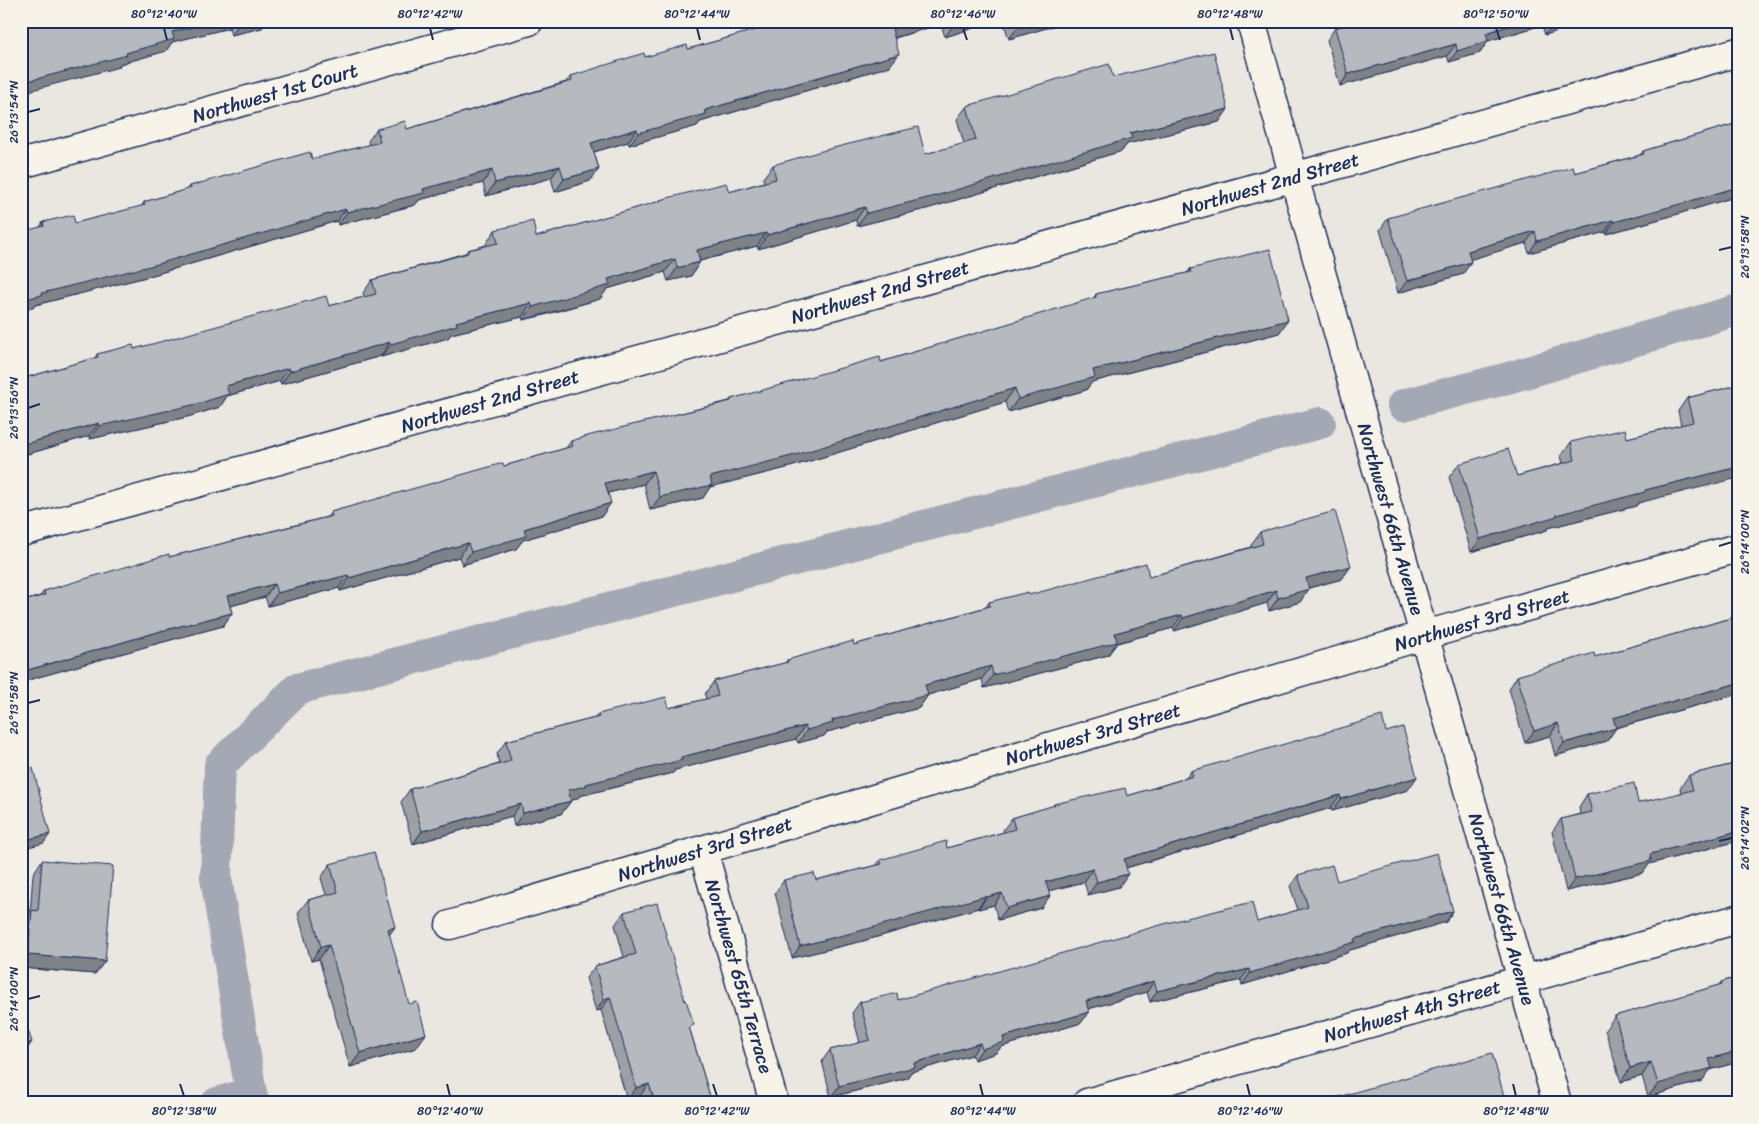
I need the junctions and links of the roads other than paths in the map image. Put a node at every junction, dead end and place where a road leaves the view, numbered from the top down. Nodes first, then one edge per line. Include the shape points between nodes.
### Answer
1 (529, 21) edge
2 (1251, 21) edge
3 (1738, 52) edge
4 (21, 164) edge
5 (1294, 177) junction
6 (21, 532) edge
7 (1738, 548) edge
8 (1425, 636) junction
9 (703, 850) junction
10 (1738, 919) edge
11 (450, 925) dead end
12 (1522, 980) junction
13 (774, 1103) edge
14 (1087, 1103) edge
15 (1557, 1103) edge

1 - 4 street, Northwest 1st Court
2 - 5 street, Northwest 66th Avenue
3 - 5 street, Northwest 2nd Street
5 - 6 street, Northwest 2nd Street
5 - 8 street, Northwest 66th Avenue
7 - 8 street, Northwest 3rd Street
8 - 9 street, Northwest 3rd Street
8 - 12 street, Northwest 66th Avenue
9 - 11 street, Northwest 3rd Street
9 - 13 street, Northwest 65th Terrace
10 - 12 street, Northwest 4th Street
12 - 14 street, Northwest 4th Street
12 - 15 street, Northwest 66th Avenue

